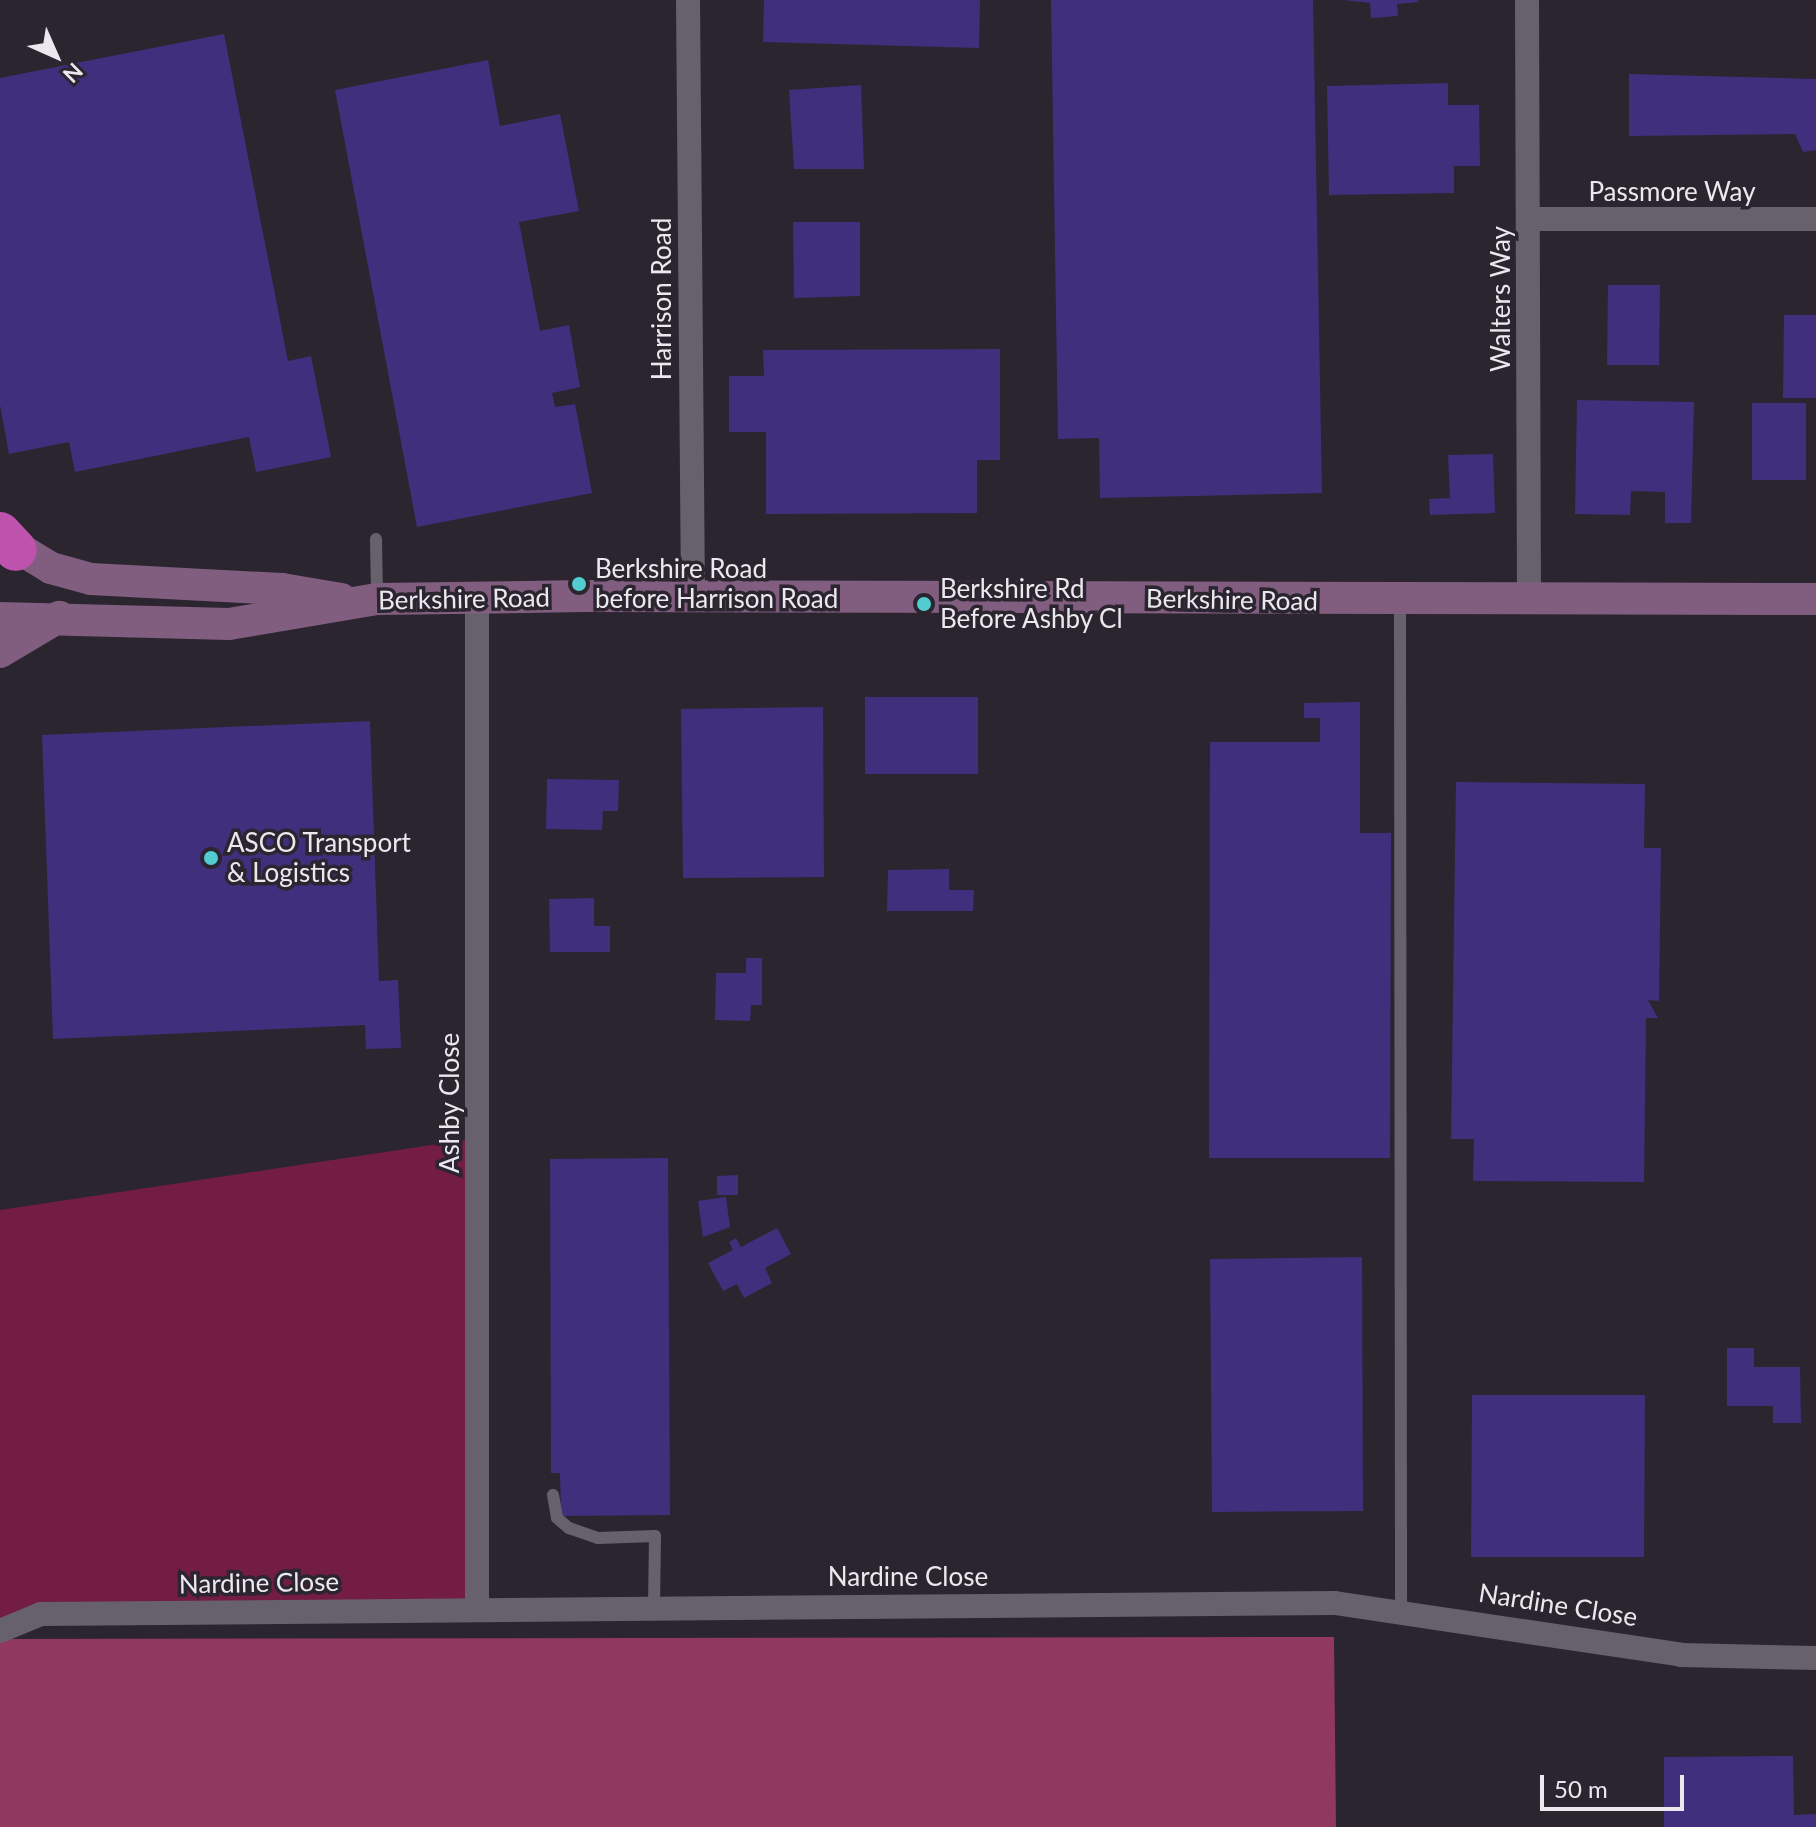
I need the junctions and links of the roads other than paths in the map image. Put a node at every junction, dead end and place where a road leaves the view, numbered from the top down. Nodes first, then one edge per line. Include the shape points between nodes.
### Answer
1 (688, 0) edge
2 (1527, 0) edge
3 (1528, 219) junction
4 (1816, 219) edge
5 (376, 539) dead end
6 (5, 540) edge
7 (693, 597) junction
8 (1529, 598) junction
9 (477, 599) junction
10 (1816, 599) edge
11 (368, 600) junction
12 (1400, 602) junction
13 (59, 617) junction
14 (0, 618) edge
15 (0, 652) edge
16 (553, 1495) dead end
17 (654, 1607) junction
18 (477, 1608) junction
19 (1401, 1608) junction
20 (0, 1631) edge
21 (1816, 1658) edge

1 - 7 street, Harrison Road
2 - 3 street, Walters Way
3 - 4 street, Passmore Way
3 - 8 street, Walters Way
5 - 11 lane
6 - 11 main road, Berkshire Road via 51,568 112,583 282,589
7 - 9 main road, Berkshire Road
7 - 12 main road, Berkshire Road
8 - 10 main road, Berkshire Road
8 - 12 main road, Berkshire Road
9 - 11 main road, Berkshire Road
9 - 18 street, Ashby Close
11 - 13 main road, Berkshire Road via 229,624
12 - 19 lane
13 - 14 main road, Berkshire Road
13 - 15 main road
16 - 17 lane via 557,1518 569,1528 598,1538 655,1536
17 - 18 street, Nardine Close
17 - 19 street, Nardine Close
18 - 20 street, Nardine Close via 41,1614
19 - 21 street, Nardine Close via 1681,1655

